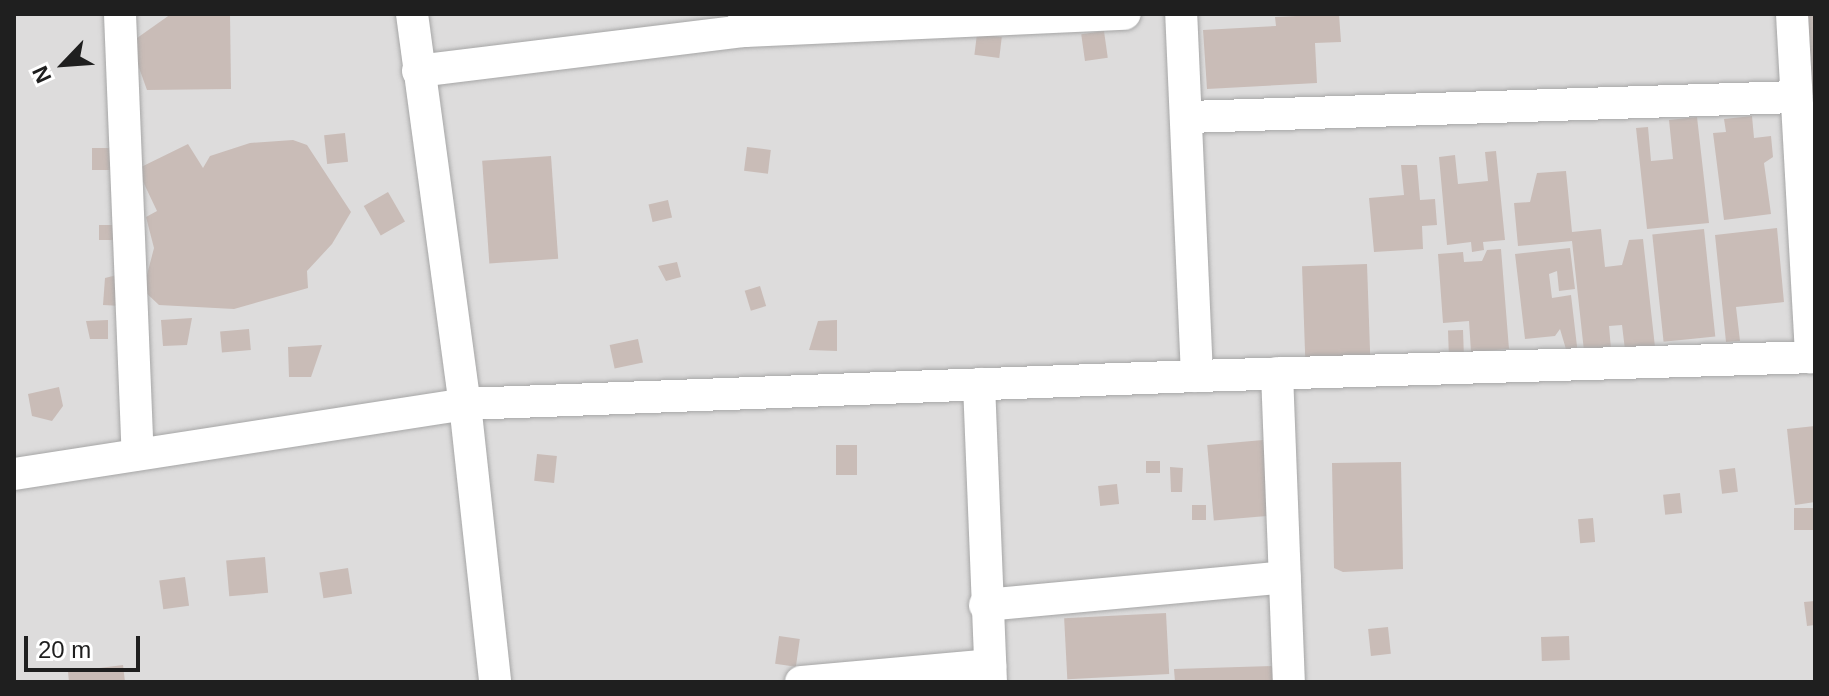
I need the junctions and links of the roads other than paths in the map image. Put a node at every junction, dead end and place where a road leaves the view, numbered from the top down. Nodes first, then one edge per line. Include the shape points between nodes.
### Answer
1 (120, 14) edge
2 (412, 14) edge
3 (1125, 14) edge
4 (1181, 14) edge
5 (1792, 14) edge
6 (744, 23) edge
7 (418, 71) junction
8 (1796, 97) junction
9 (1189, 117) junction
10 (1813, 357) edge
11 (1277, 373) junction
12 (1197, 376) junction
13 (979, 384) junction
14 (465, 404) junction
15 (138, 453) junction
16 (14, 474) edge
17 (1285, 577) junction
18 (985, 605) junction
19 (990, 673) edge
20 (495, 682) edge
21 (801, 682) edge
22 (1289, 682) edge

1 - 15 street
2 - 7 street
3 - 6 street
4 - 9 street
5 - 8 street
6 - 7 street
7 - 14 street
8 - 9 street
8 - 10 street
9 - 12 street
10 - 11 street
11 - 12 street
11 - 17 street
12 - 13 street
13 - 14 street
13 - 18 street
14 - 15 street
14 - 20 street
15 - 16 street
17 - 18 street
17 - 22 street
18 - 19 street
19 - 21 street

